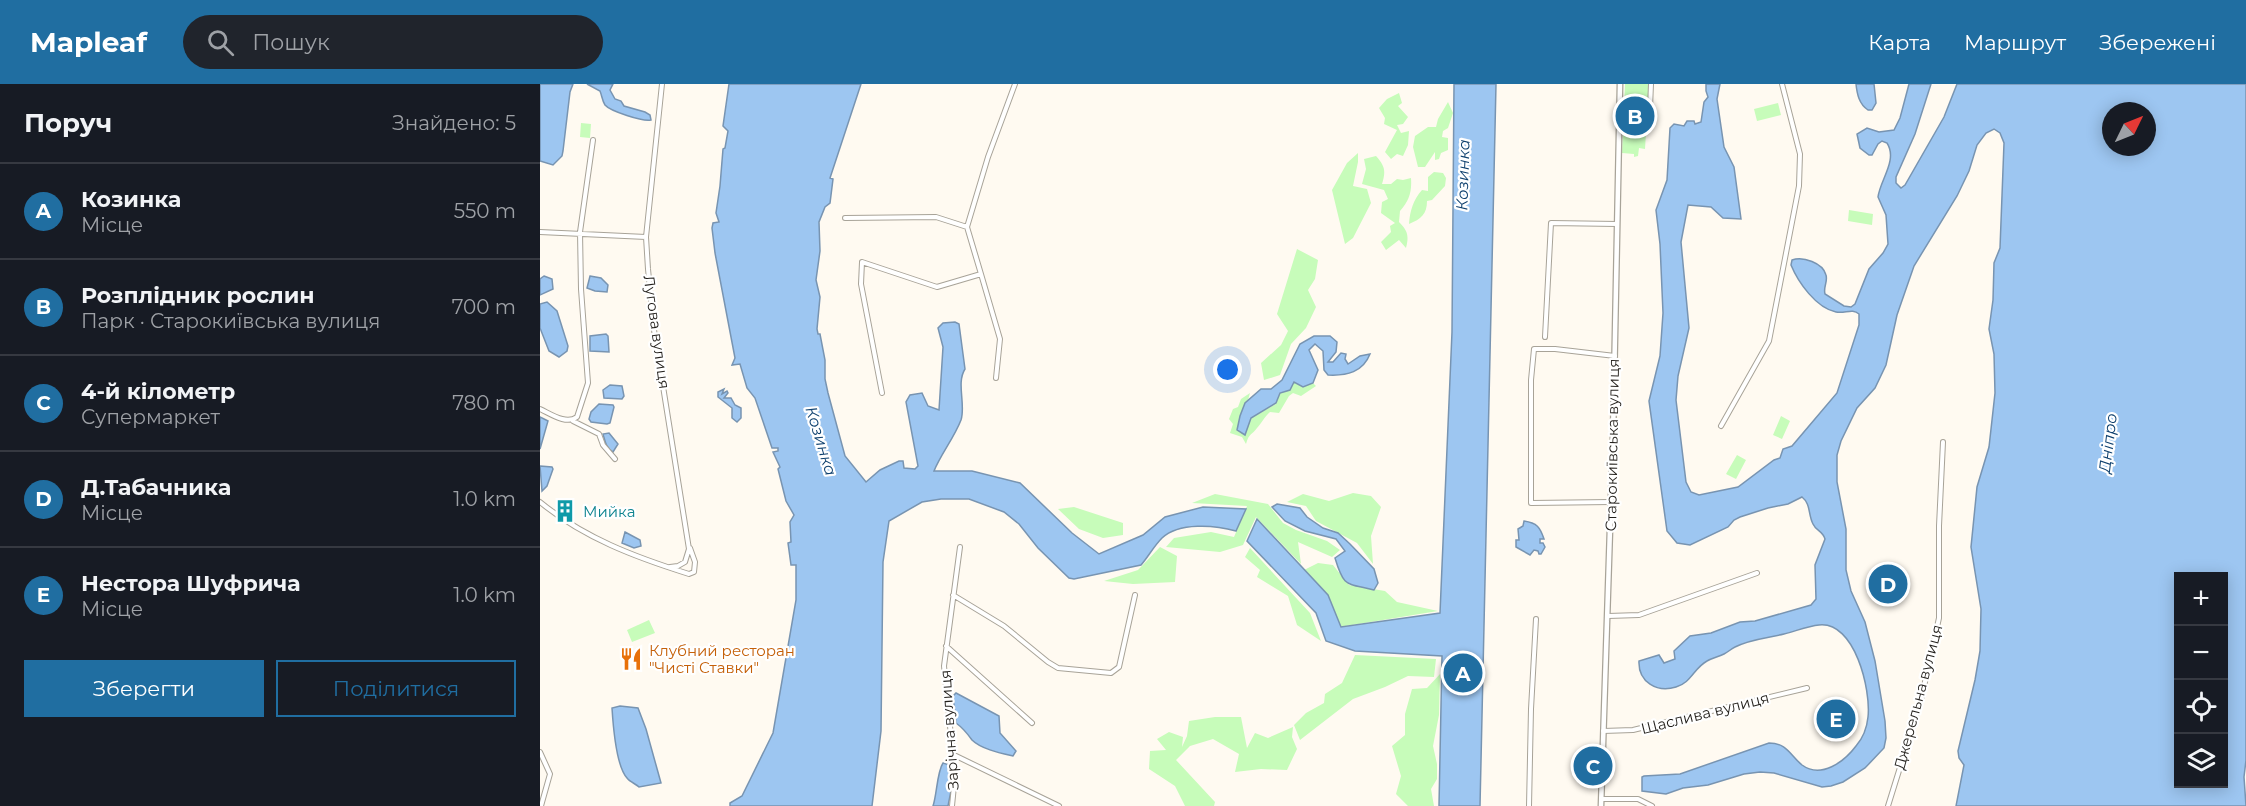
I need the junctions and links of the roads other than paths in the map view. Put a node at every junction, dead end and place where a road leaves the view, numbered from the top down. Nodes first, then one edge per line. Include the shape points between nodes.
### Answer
1 (662, 84) edge
2 (1015, 84) edge
3 (1620, 84) edge
4 (1651, 84) edge
5 (1782, 84) edge
6 (1650, 108) dead end
7 (593, 140) dead end
8 (845, 218) dead end
9 (1617, 224) junction
10 (967, 227) junction
11 (540, 232) edge
12 (580, 232) junction
13 (646, 237) junction
14 (981, 274) junction
15 (1545, 337) dead end
16 (1615, 356) junction
17 (996, 378) dead end
18 (882, 393) dead end
19 (540, 409) edge
20 (573, 421) junction
21 (1721, 426) dead end
22 (1943, 442) dead end
23 (615, 459) dead end
24 (540, 502) edge
25 (1611, 502) junction
26 (689, 545) junction
27 (960, 548) dead end
28 (670, 567) junction
29 (1757, 573) dead end
30 (953, 595) junction
31 (1135, 595) dead end
32 (1608, 616) junction
33 (1536, 619) dead end
34 (946, 646) junction
35 (1807, 688) dead end
36 (1032, 723) dead end
37 (1603, 731) junction
38 (540, 752) edge
39 (953, 755) junction
40 (1601, 799) junction
41 (541, 806) edge
42 (952, 806) edge
43 (1059, 806) edge
44 (1529, 806) edge
45 (1600, 806) edge
46 (1652, 806) edge
47 (1888, 806) edge

1 - 13 street, Лугова вулиця
2 - 10 street
3 - 9 street, Старокиївська вулиця
4 - 6 street
5 - 21 street via 1800,154 1799,186 1769,341
7 - 12 street
8 - 10 street via 936,217
9 - 15 street via 1551,223
9 - 16 street, Старокиївська вулиця
10 - 14 street
11 - 12 street
12 - 13 street
12 - 20 street via 580,289 588,383
13 - 26 street, Лугова вулиця via 654,330
14 - 17 street via 1000,339
14 - 18 street via 937,287 862,262 861,284
16 - 25 street, Старокиївська вулиця
16 - 25 street via 1534,349 1532,380 1531,503
19 - 20 street
20 - 23 street via 599,434
22 - 47 street, Джерельна вулиця via 1939,618 1921,699
24 - 28 street via 568,525 618,549
25 - 32 street, Старокиївська вулиця
26 - 28 street via 685,562
26 - 28 street, Лугова вулиця via 694,572
27 - 30 street, Зарічна вулиця
29 - 32 street via 1639,615
30 - 31 street via 1004,626 1058,668 1111,673 1119,667
30 - 34 street, Зарічна вулиця
32 - 37 street, Старокиївська вулиця
33 - 44 street
34 - 36 street
34 - 39 street, Зарічна вулиця via 945,694
35 - 37 street, Щаслива вулиця via 1633,730
37 - 40 street, Старокиївська вулиця
38 - 41 street via 550,774
39 - 42 street, Зарічна вулиця
39 - 43 street
40 - 45 street, Старокиївська вулиця
40 - 46 street via 1638,799

